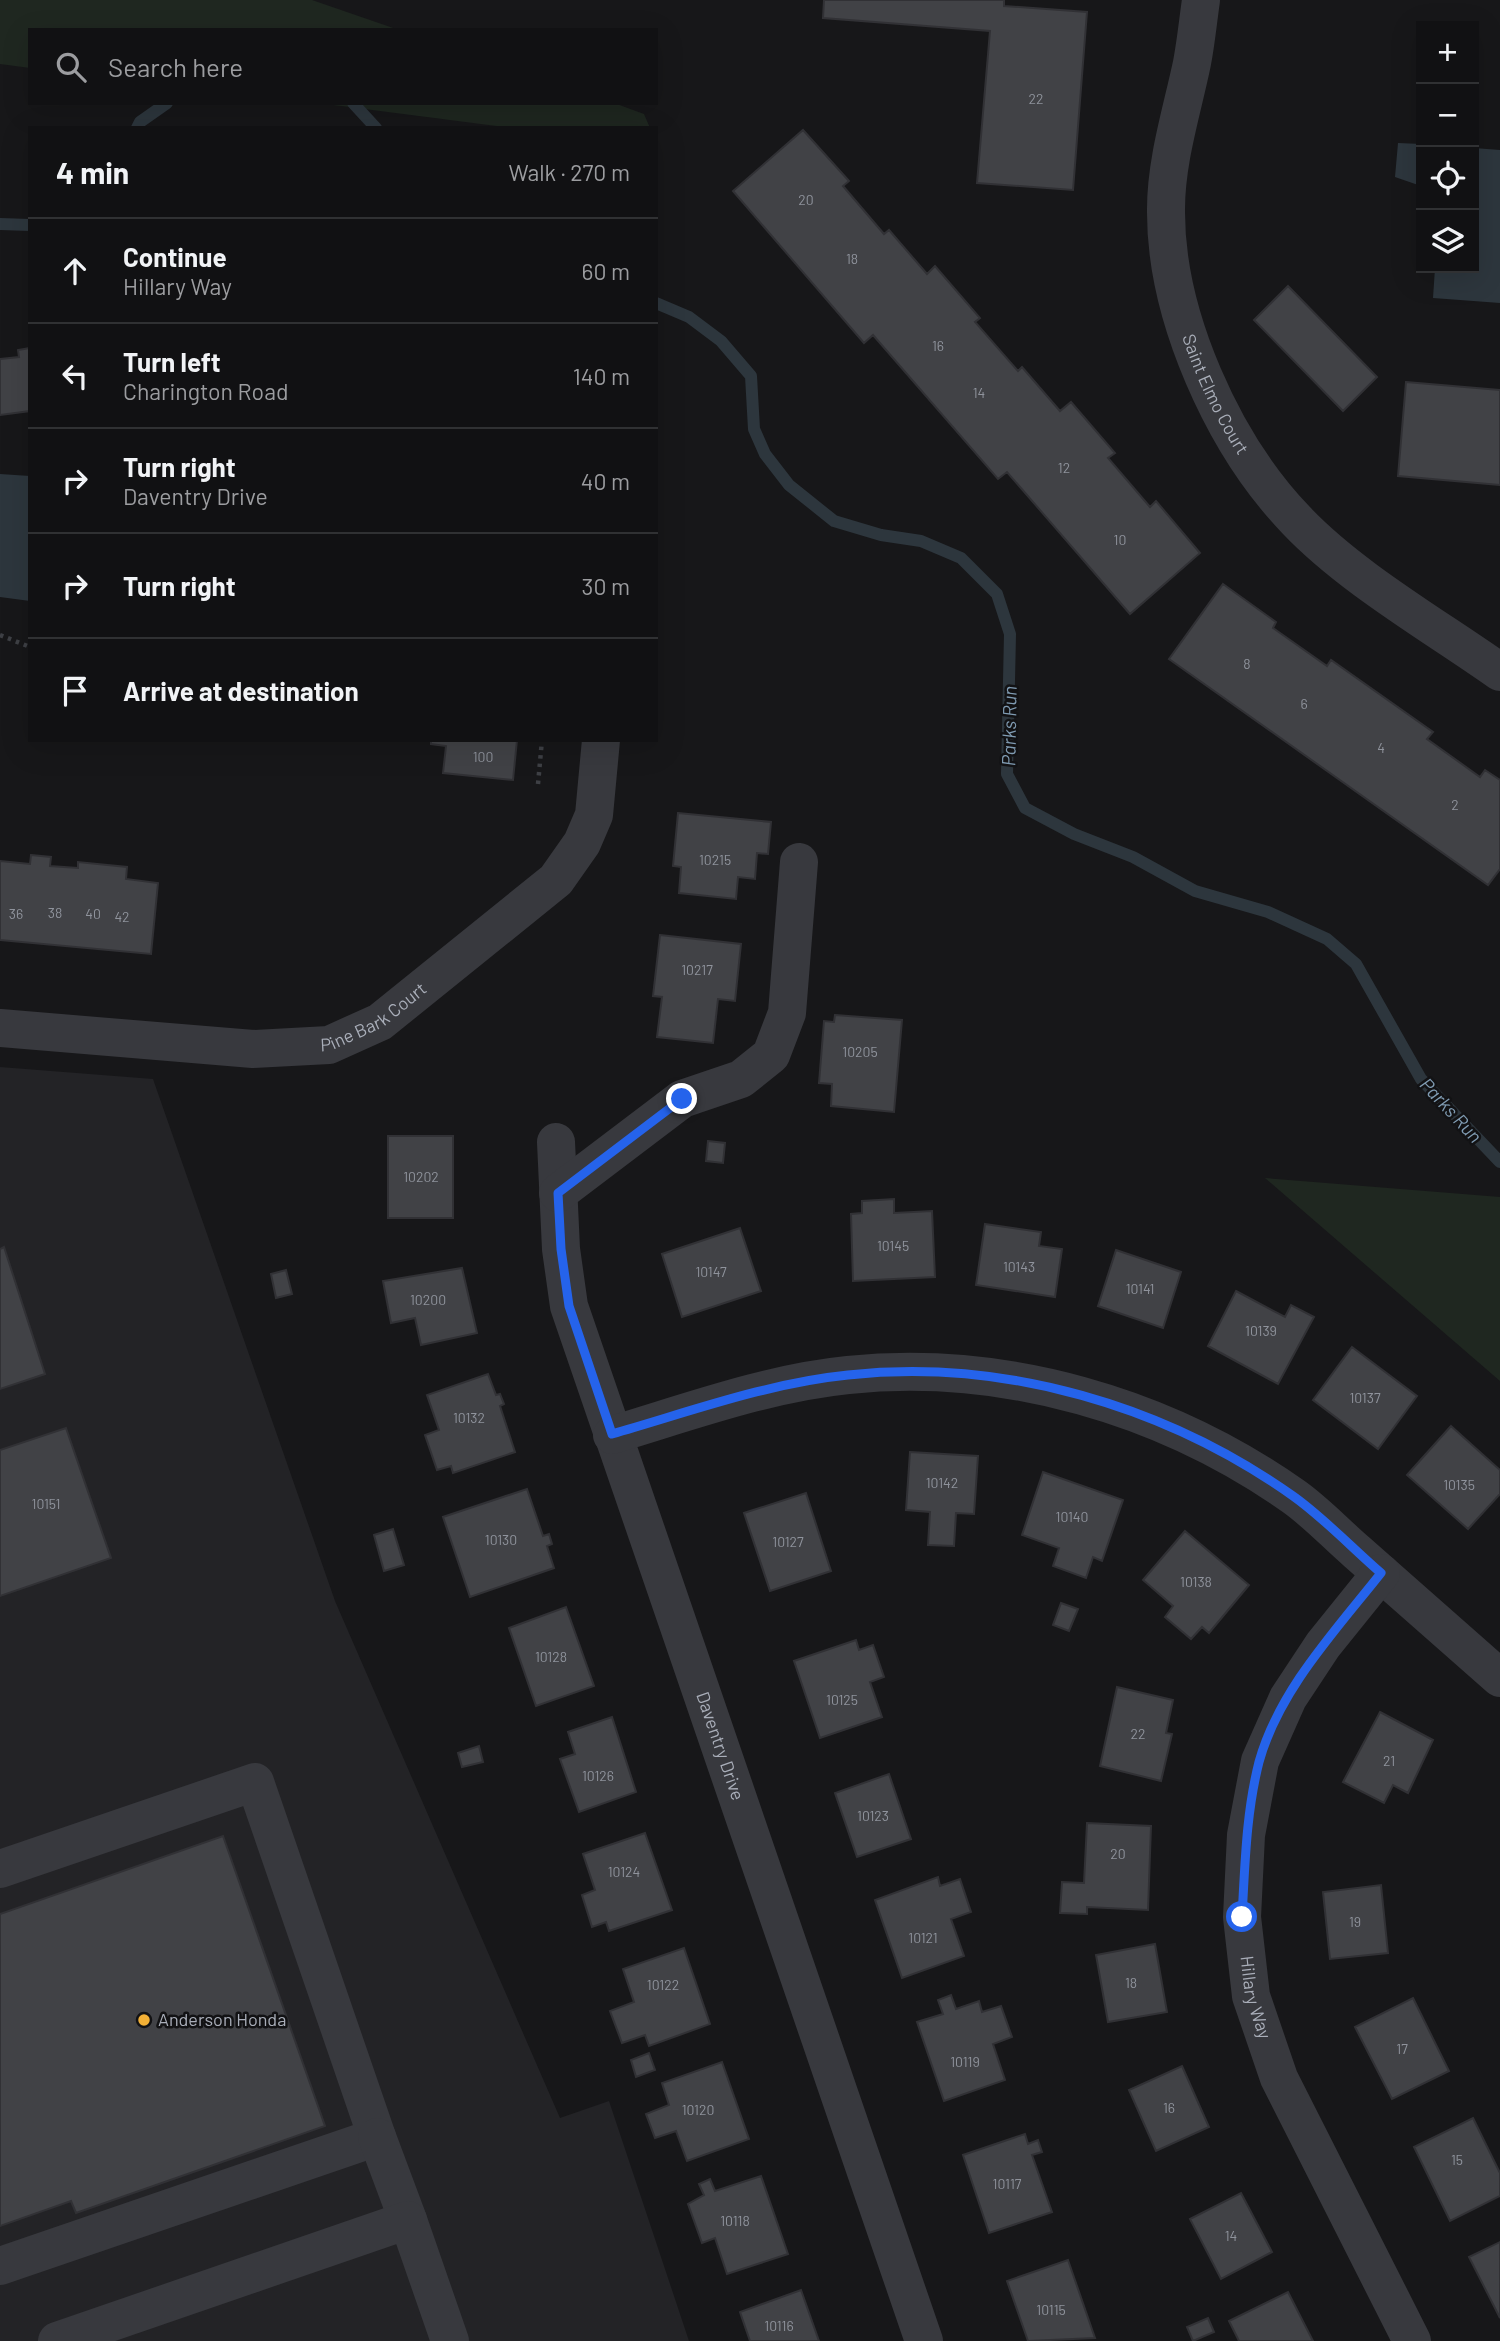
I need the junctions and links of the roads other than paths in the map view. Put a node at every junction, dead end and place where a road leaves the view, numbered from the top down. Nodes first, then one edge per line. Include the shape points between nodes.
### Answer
1 (1201, 0) edge
2 (1500, 672) edge
3 (601, 742) edge
4 (799, 862) dead end
5 (0, 1028) edge
6 (556, 1142) dead end
7 (558, 1193) junction
8 (612, 1434) junction
9 (1381, 1573) junction
10 (1500, 1678) edge
11 (0, 1869) edge
12 (377, 2137) junction
13 (408, 2220) junction
14 (0, 2266) edge
15 (57, 2341) edge
16 (450, 2341) edge
17 (924, 2341) edge
18 (1412, 2341) edge

1 - 2 street, Saint Elmo Court via 1172,150 1166,207 1168,260 1188,334 1214,399 1253,467 1296,520 1349,566
3 - 5 street, Pine Bark Court via 594,815 582,843 556,880 380,1022 329,1045 253,1049
4 - 7 street via 787,1013 771,1055 741,1079 682,1099
6 - 7 street, Daventry Drive
7 - 8 street, Daventry Drive via 569,1306
8 - 9 street via 769,1389 848,1375 945,1372 1031,1384 1124,1407 1205,1441 1294,1497
8 - 17 street, Daventry Drive
9 - 10 street
9 - 18 street, Hillary Way via 1287,1698 1260,1761 1246,1835 1242,1917 1251,1996 1279,2078
11 - 12 street via 255,1782
12 - 13 street
12 - 14 street
13 - 15 street
13 - 16 street

